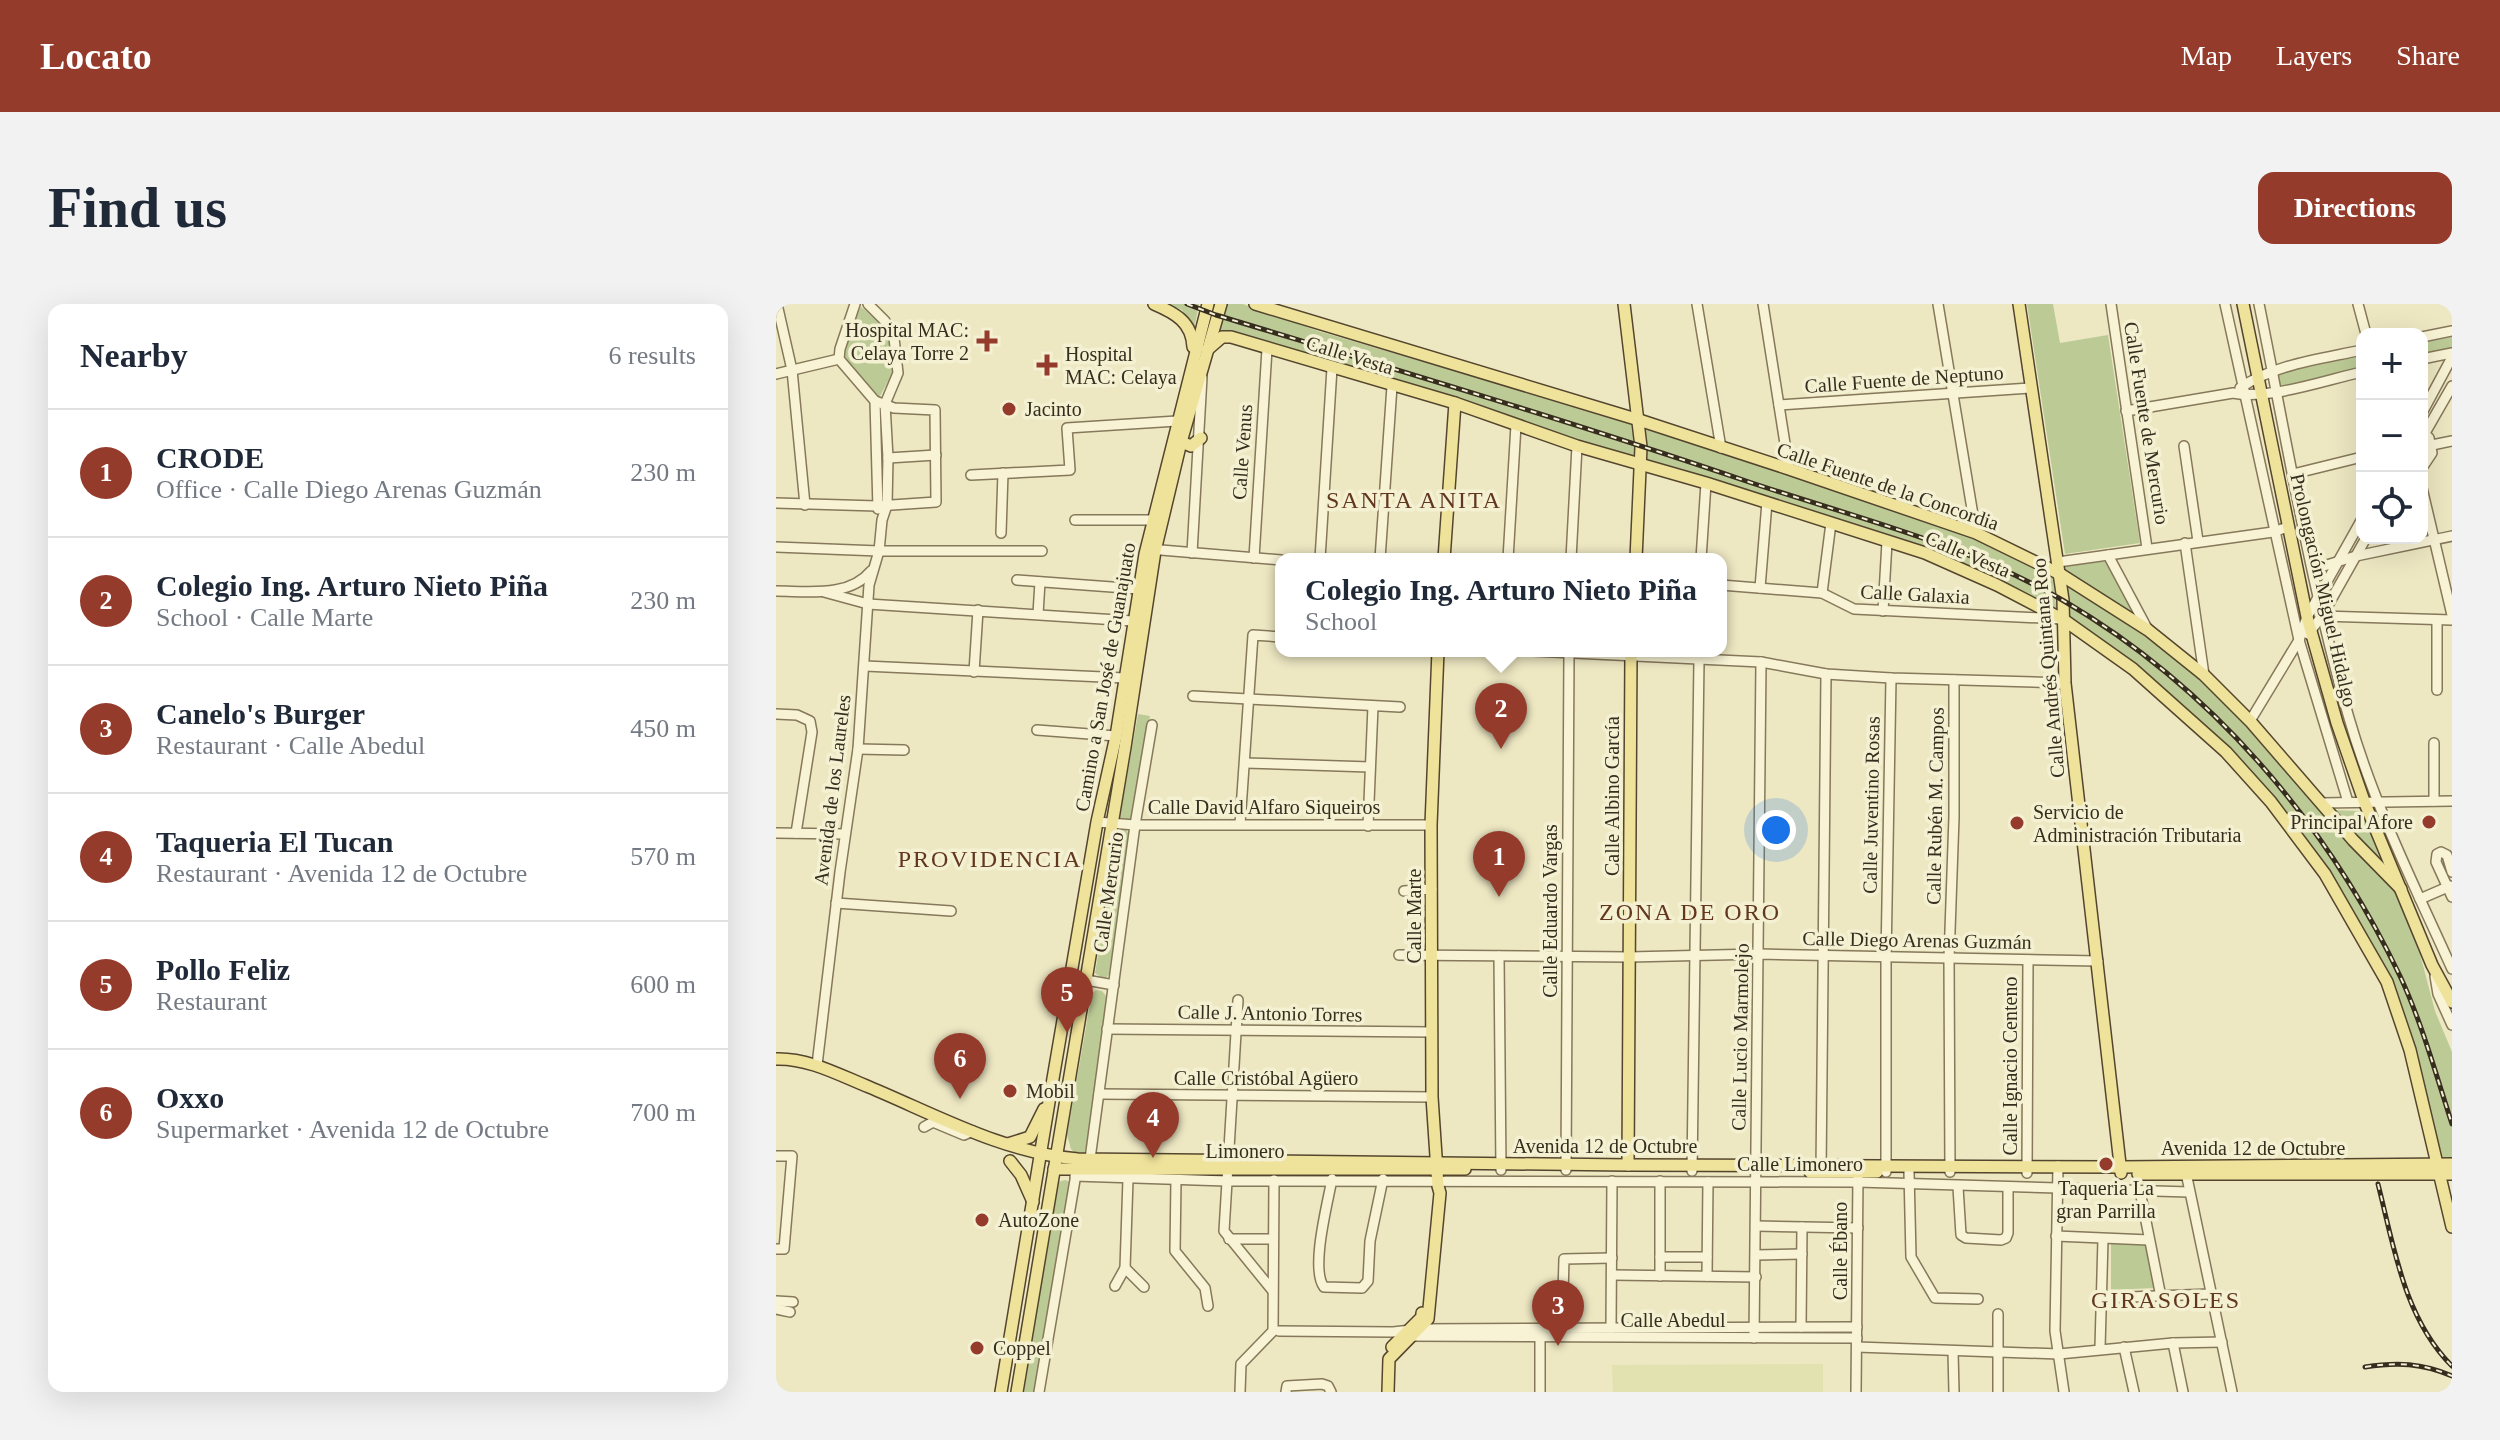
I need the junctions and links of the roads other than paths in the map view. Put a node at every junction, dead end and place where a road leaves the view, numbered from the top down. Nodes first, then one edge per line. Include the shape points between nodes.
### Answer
1 (777, 304) edge
2 (855, 304) edge
3 (868, 304) edge
4 (1154, 304) edge
5 (1208, 304) edge
6 (1221, 304) edge
7 (1255, 304) edge
8 (1624, 304) edge
9 (1697, 304) edge
10 (1763, 304) edge
11 (1938, 304) edge
12 (2019, 304) edge
13 (2111, 304) edge
14 (2225, 304) edge
15 (2243, 304) edge
16 (2259, 304) edge
17 (2358, 304) edge
18 (2364, 328) edge
19 (2452, 331) edge
20 (2428, 336) edge
21 (1267, 349) junction
22 (1207, 350) junction
23 (2356, 351) edge
24 (2452, 355) edge
25 (2428, 358) edge
26 (839, 359) junction
27 (1198, 361) junction
28 (1332, 368) junction
29 (792, 370) junction
30 (2272, 371) junction
31 (2356, 373) edge
32 (776, 374) edge
33 (2258, 376) junction
34 (1392, 386) junction
35 (2452, 386) edge
36 (2030, 388) junction
37 (2243, 391) junction
38 (2276, 391) junction
39 (1951, 393) junction
40 (2260, 393) junction
41 (2428, 401) edge
42 (880, 403) junction
43 (1455, 403) junction
44 (1779, 405) junction
45 (2126, 411) junction
46 (1639, 420) junction
47 (1177, 421) junction
48 (1516, 425) junction
49 (2428, 425) edge
50 (1201, 438) junction
51 (2428, 438) edge
52 (1177, 440) junction
53 (2452, 441) edge
54 (2432, 445) junction
55 (1577, 446) junction
56 (2184, 446) dead end
57 (1721, 448) junction
58 (936, 455) junction
59 (888, 458) junction
60 (2356, 458) edge
61 (2428, 462) edge
62 (1640, 464) junction
63 (1789, 469) junction
64 (1003, 473) junction
65 (2293, 474) junction
66 (971, 475) dead end
67 (1706, 483) junction
68 (1767, 502) junction
69 (776, 503) edge
70 (805, 505) junction
71 (882, 506) junction
72 (2428, 512) edge
73 (1075, 520) dead end
74 (1153, 520) junction
75 (1831, 523) junction
76 (2288, 527) junction
77 (2356, 530) edge
78 (2273, 532) junction
79 (1001, 533) dead end
80 (1976, 533) junction
81 (2452, 536) edge
82 (2435, 539) junction
83 (2198, 541) junction
84 (1887, 542) junction
85 (2185, 543) junction
86 (2363, 544) edge
87 (776, 547) edge
88 (2147, 548) junction
89 (1151, 550) junction
90 (879, 551) junction
91 (1042, 551) dead end
92 (1192, 553) junction
93 (1320, 553) edge
94 (1380, 553) edge
95 (1444, 553) edge
96 (1508, 553) edge
97 (1571, 553) edge
98 (1636, 553) edge
99 (1701, 553) edge
100 (2108, 555) junction
101 (2356, 556) junction
102 (1254, 558) junction
103 (1275, 560) edge
104 (2339, 561) junction
105 (873, 568) junction
106 (2059, 568) junction
107 (2314, 569) junction
108 (1017, 580) dead end
109 (1040, 582) junction
110 (1727, 585) edge
111 (1760, 588) junction
112 (1139, 589) junction
113 (776, 591) edge
114 (824, 592) junction
115 (1822, 593) junction
116 (2320, 597) junction
117 (868, 604) junction
118 (978, 610) junction
119 (1883, 611) junction
120 (1038, 614) junction
121 (2322, 616) junction
122 (2307, 617) junction
123 (2452, 617) edge
124 (2064, 620) junction
125 (2437, 620) junction
126 (1133, 621) junction
127 (2148, 630) junction
128 (2311, 630) junction
129 (1275, 637) edge
130 (2299, 640) junction
131 (1438, 657) edge
132 (1569, 657) edge
133 (1631, 657) edge
134 (1665, 657) edge
135 (1699, 660) junction
136 (1761, 662) junction
137 (865, 666) junction
138 (974, 672) junction
139 (1826, 674) junction
140 (2204, 675) junction
141 (1125, 678) junction
142 (1891, 678) junction
143 (1954, 680) junction
144 (2065, 683) junction
145 (2437, 690) dead end
146 (1193, 696) dead end
147 (1249, 700) junction
148 (1373, 706) junction
149 (1400, 707) dead end
150 (776, 714) edge
151 (2250, 721) junction
152 (1152, 725) dead end
153 (1037, 730) dead end
154 (1116, 736) junction
155 (2434, 743) dead end
156 (1125, 747) junction
157 (858, 749) junction
158 (904, 750) dead end
159 (1245, 763) junction
160 (1370, 767) junction
161 (2364, 801) junction
162 (2434, 801) junction
163 (2452, 801) edge
164 (2348, 802) junction
165 (2377, 802) junction
166 (2322, 803) junction
167 (1097, 822) junction
168 (1112, 822) junction
169 (1240, 824) junction
170 (1135, 825) junction
171 (1431, 825) junction
172 (1368, 826) junction
173 (776, 833) edge
174 (796, 833) junction
175 (845, 834) junction
176 (2452, 872) edge
177 (1432, 889) junction
178 (2401, 889) junction
179 (2451, 890) edge
180 (1404, 891) dead end
181 (836, 903) junction
182 (2422, 903) junction
183 (951, 911) dead end
184 (2411, 912) junction
185 (1759, 954) junction
186 (1399, 955) dead end
187 (1432, 955) junction
188 (1694, 955) junction
189 (1499, 956) junction
190 (1567, 956) junction
191 (1824, 956) junction
192 (1629, 957) junction
193 (1886, 959) junction
194 (1949, 959) junction
195 (2028, 960) junction
196 (2098, 961) junction
197 (2432, 965) junction
198 (2452, 969) edge
199 (1086, 980) junction
200 (1114, 985) junction
201 (1238, 1000) dead end
202 (2452, 1002) edge
203 (2452, 1025) edge
204 (1107, 1029) junction
205 (1237, 1030) junction
206 (1432, 1032) junction
207 (776, 1059) edge
208 (817, 1065) junction
209 (1099, 1094) junction
210 (1231, 1096) junction
211 (1432, 1097) junction
212 (1049, 1102) junction
213 (924, 1127) dead end
214 (973, 1131) junction
215 (1006, 1144) junction
216 (1040, 1153) junction
217 (776, 1156) edge
218 (1010, 1161) dead end
219 (1055, 1163) junction
220 (2452, 1164) edge
221 (1080, 1166) junction
222 (1501, 1167) junction
223 (1566, 1167) junction
224 (1693, 1167) junction
225 (1821, 1168) junction
226 (1886, 1168) junction
227 (1950, 1168) junction
228 (2027, 1169) junction
229 (1226, 1170) junction
230 (2058, 1170) junction
231 (2120, 1170) junction
232 (2185, 1171) junction
233 (1627, 1172) junction
234 (1756, 1172) junction
235 (1858, 1172) junction
236 (2445, 1172) edge
237 (1437, 1174) junction
238 (1909, 1178) junction
239 (1128, 1179) junction
240 (1332, 1179) junction
241 (1383, 1179) junction
242 (1176, 1180) junction
243 (1274, 1180) junction
244 (1612, 1181) junction
245 (1660, 1181) junction
246 (1708, 1182) junction
247 (1958, 1187) junction
248 (2008, 1187) junction
249 (2057, 1188) junction
250 (2140, 1191) junction
251 (2189, 1192) junction
252 (1034, 1204) junction
253 (1756, 1226) junction
254 (1802, 1227) junction
255 (2452, 1227) edge
256 (1858, 1228) junction
257 (2056, 1236) junction
258 (1229, 1239) junction
259 (1272, 1239) junction
260 (2103, 1239) junction
261 (2149, 1240) junction
262 (776, 1249) edge
263 (1802, 1254) junction
264 (1756, 1255) junction
265 (1660, 1257) junction
266 (1707, 1257) junction
267 (1612, 1258) junction
268 (1125, 1268) junction
269 (1613, 1275) junction
270 (1660, 1276) junction
271 (1707, 1276) junction
272 (1756, 1277) junction
273 (1115, 1286) dead end
274 (1144, 1287) dead end
275 (1272, 1290) junction
276 (2211, 1294) junction
277 (2161, 1297) junction
278 (2102, 1298) junction
279 (1978, 1299) dead end
280 (776, 1301) edge
281 (1208, 1306) dead end
282 (776, 1309) edge
283 (1998, 1314) dead end
284 (1754, 1327) junction
285 (1801, 1327) junction
286 (1857, 1327) junction
287 (1611, 1328) junction
288 (1562, 1329) junction
289 (1276, 1331) junction
290 (1407, 1333) junction
291 (1596, 1333) junction
292 (1662, 1333) junction
293 (1540, 1334) junction
294 (1754, 1338) junction
295 (2222, 1342) junction
296 (1857, 1343) junction
297 (2173, 1343) junction
298 (2124, 1347) junction
299 (2100, 1348) junction
300 (1953, 1351) junction
301 (1997, 1353) junction
302 (2059, 1354) junction
303 (1286, 1389) edge
304 (1330, 1389) edge
305 (1001, 1392) edge
306 (1017, 1392) edge
307 (1039, 1392) edge
308 (1240, 1392) edge
309 (1381, 1392) edge
310 (1388, 1392) edge
311 (1540, 1392) edge
312 (1856, 1392) edge
313 (1954, 1392) edge
314 (1998, 1392) edge
315 (2064, 1392) edge
316 (2134, 1392) edge
317 (2183, 1392) edge
318 (2232, 1392) edge

1 - 29 street
2 - 26 street
3 - 42 street, Avenida de los Laureles via 894,338 898,373
4 - 27 main road via 1177,314 1188,327
5 - 27 main road, Camino a San José de Guanajuato
6 - 22 main road, Camino a San José de Guanajuato
7 - 46 main road, Calle Fuente de la Concordia
8 - 46 main road
9 - 57 street
10 - 44 street
11 - 39 street
12 - 36 main road, Calle Andrés Quintana Roo
13 - 45 street, Calle Fuente de Mercurio
14 - 37 street
15 - 33 main road, Prolongación Miguel Hidalgo
16 - 30 street, Prolongación Miguel Hidalgo
17 - 18 street
19 - 20 street
21 - 22 main road, Calle Vesta via 1222,337
21 - 28 main road, Calle Vesta
21 - 102 street, Calle Venus
22 - 27 main road, Camino a San José de Guanajuato
23 - 30 street
24 - 25 street
24 - 41 street
26 - 29 street
26 - 42 street
27 - 47 main road, Camino a San José de Guanajuato
27 - 50 street
27 - 52 main road, Camino a San José de Guanajuato
28 - 34 main road, Calle Vesta
28 - 93 street
29 - 32 street
29 - 70 street
30 - 33 street
30 - 38 street, Prolongación Miguel Hidalgo
31 - 38 street
33 - 37 street
33 - 40 main road, Prolongación Miguel Hidalgo
34 - 43 main road, Calle Vesta
34 - 94 street
35 - 49 street
36 - 39 street, Calle Fuente de Neptuno
36 - 106 main road, Calle Andrés Quintana Roo
37 - 40 street
37 - 45 street
37 - 78 street
38 - 40 street
38 - 65 street, Prolongación Miguel Hidalgo
39 - 44 street, Calle Fuente de Neptuno
39 - 80 street
40 - 76 main road, Prolongación Miguel Hidalgo
42 - 58 street via 935,410
42 - 59 street, Avenida de los Laureles
42 - 71 street, Avenida de los Laureles
43 - 48 main road, Calle Vesta
43 - 95 main road
44 - 63 street
45 - 88 street, Calle Fuente de Mercurio
46 - 57 main road, Calle Fuente de la Concordia
46 - 62 main road
47 - 52 main road, Camino a San José de Guanajuato
47 - 64 street via 1067,428 1070,470
48 - 55 main road, Calle Vesta
48 - 96 street
50 - 52 main road via 1191,446
50 - 92 street
51 - 54 street
52 - 74 main road, Camino a San José de Guanajuato
52 - 89 main road, Camino a San José de Guanajuato
53 - 54 street
54 - 61 street
55 - 62 main road, Calle Vesta
55 - 97 street
56 - 83 street
57 - 63 main road, Calle Fuente de la Concordia
58 - 59 street
58 - 71 street via 936,502
59 - 71 street, Avenida de los Laureles
60 - 65 street
62 - 67 main road, Calle Vesta
62 - 98 main road
63 - 80 main road, Calle Fuente de la Concordia
64 - 66 street
64 - 79 street
65 - 107 street, Prolongación Miguel Hidalgo
67 - 68 main road, Calle Vesta
67 - 99 street
68 - 75 main road, Calle Vesta
68 - 111 street
69 - 70 street
70 - 71 street
71 - 90 street, Avenida de los Laureles
72 - 82 street
73 - 74 street
74 - 89 main road, Camino a San José de Guanajuato
75 - 84 main road, Calle Vesta
75 - 115 street
76 - 78 street, Calle Fuente de Mercurio
76 - 122 main road, Prolongación Miguel Hidalgo
77 - 104 street
78 - 83 street, Calle Fuente de Mercurio
78 - 130 street
80 - 106 main road, Calle Fuente de la Concordia
81 - 82 street
82 - 101 street
82 - 123 street
83 - 85 street, Calle Fuente de Mercurio
84 - 119 street
84 - 124 main road, Calle Vesta via 1925,553
85 - 88 street, Calle Fuente de Mercurio
85 - 140 street
86 - 101 street
87 - 90 street
88 - 100 street, Calle Fuente de Mercurio
89 - 92 street
89 - 112 main road, Camino a San José de Guanajuato
89 - 156 main road, Camino a San José de Guanajuato
90 - 91 street
90 - 105 street, Avenida de los Laureles
92 - 102 street
100 - 106 street, Calle Fuente de Mercurio
100 - 127 street
101 - 104 street
101 - 121 street
102 - 103 street
104 - 107 street
104 - 116 street
105 - 114 street via 853,585
105 - 117 street, Avenida de los Laureles
106 - 124 main road, Calle Andrés Quintana Roo
106 - 127 main road, Calle Fuente de la Concordia
107 - 116 street, Prolongación Miguel Hidalgo
108 - 109 street
109 - 112 street
109 - 120 street
110 - 111 street, Calle Galaxia
111 - 115 street, Calle Galaxia
112 - 126 main road, Camino a San José de Guanajuato
113 - 114 street
114 - 117 street
115 - 119 street, Calle Galaxia via 1846,607
116 - 121 street, Prolongación Miguel Hidalgo
116 - 122 street
117 - 118 street
117 - 137 street, Avenida de los Laureles
118 - 120 street
118 - 138 street
119 - 124 street, Calle Galaxia
120 - 126 street
121 - 125 street
121 - 128 street
121 - 165 street, Prolongación Miguel Hidalgo
122 - 128 main road, Prolongación Miguel Hidalgo
122 - 130 street
123 - 125 street
124 - 144 main road, Calle Andrés Quintana Roo
124 - 236 main road, Calle Vesta via 2133,669 2226,752 2325,874 2387,982
125 - 145 street
126 - 141 main road, Camino a San José de Guanajuato
127 - 140 main road, Calle Fuente de la Concordia
128 - 130 street
128 - 161 main road, Prolongación Miguel Hidalgo
129 - 147 street via 1253,635
130 - 151 street
130 - 164 street
131 - 171 main road, Calle Marte
132 - 190 street, Calle Eduardo Vargas
133 - 192 main road, Calle Albino García
134 - 135 street
135 - 136 street
135 - 188 street
136 - 139 street
136 - 185 street, Calle Lucio Marmolejo
137 - 138 street
137 - 157 street, Avenida de los Laureles
138 - 141 street
139 - 142 street
139 - 191 street
140 - 151 main road, Calle Fuente de la Concordia
141 - 154 main road, Camino a San José de Guanajuato
141 - 156 main road via 1132,686
142 - 143 street
142 - 193 street, Calle Juventino Rosas
143 - 144 street
143 - 194 street, Calle Rubén M. Campos
144 - 196 main road, Calle Andrés Quintana Roo
146 - 147 street
147 - 148 street
147 - 159 street
148 - 149 street
148 - 160 street
150 - 174 street via 810,721 812,732
151 - 166 main road, Calle Fuente de la Concordia
152 - 170 street, Calle Mercurio
153 - 154 street
154 - 167 main road, Camino a San José de Guanajuato
155 - 162 street
156 - 168 main road, Camino a San José de Guanajuato
157 - 158 street
157 - 175 street, Avenida de los Laureles
159 - 160 street
159 - 169 street
160 - 172 street
161 - 164 street
161 - 165 street
161 - 178 main road, Prolongación Miguel Hidalgo
162 - 163 street
162 - 165 street
164 - 166 street
165 - 182 street, Prolongación Miguel Hidalgo
166 - 178 main road, Calle Fuente de la Concordia
167 - 168 street, Calle David Alfaro Siqueiros
167 - 212 main road, Camino a San José de Guanajuato
168 - 170 street, Calle David Alfaro Siqueiros
168 - 199 main road, Camino a San José de Guanajuato
169 - 170 street, Calle David Alfaro Siqueiros
169 - 172 street, Calle David Alfaro Siqueiros
170 - 200 street, Calle Mercurio
171 - 172 street, Calle David Alfaro Siqueiros
171 - 177 main road, Calle Marte
173 - 174 street
174 - 175 street
175 - 181 street, Avenida de los Laureles
176 - 179 street via 2444,853 2437,854
177 - 180 street
177 - 187 main road, Calle Marte
178 - 184 main road, Prolongación Miguel Hidalgo
179 - 182 street
181 - 183 street
181 - 208 street, Avenida de los Laureles
182 - 184 street
182 - 198 street, Prolongación Miguel Hidalgo
184 - 197 main road, Prolongación Miguel Hidalgo
185 - 188 street, Calle Diego Arenas Guzmán
185 - 191 street, Calle Diego Arenas Guzmán
185 - 234 street, Calle Lucio Marmolejo
186 - 187 street, Calle Diego Arenas Guzmán
187 - 189 street, Calle Diego Arenas Guzmán
187 - 206 main road, Calle Marte
188 - 192 street, Calle Diego Arenas Guzmán
188 - 224 street
189 - 190 street, Calle Diego Arenas Guzmán
189 - 222 street
190 - 192 street, Calle Diego Arenas Guzmán
190 - 223 street, Calle Eduardo Vargas
191 - 193 street, Calle Diego Arenas Guzmán
191 - 225 street
192 - 233 main road, Calle Albino García
193 - 194 street, Calle Diego Arenas Guzmán
193 - 226 street, Calle Juventino Rosas
194 - 195 street, Calle Diego Arenas Guzmán
194 - 227 street, Calle Rubén M. Campos
195 - 196 street, Calle Diego Arenas Guzmán
195 - 228 street, Calle Ignacio Centeno
196 - 231 main road, Calle Andrés Quintana Roo
197 - 202 main road, Prolongación Miguel Hidalgo
197 - 203 street, Prolongación Miguel Hidalgo
199 - 200 street
199 - 219 main road, Camino a San José de Guanajuato
200 - 204 street, Calle Mercurio
201 - 205 street
204 - 205 street, Calle J. Antonio Torres
204 - 209 street, Calle Mercurio
205 - 206 street, Calle J. Antonio Torres
205 - 210 street
206 - 211 main road, Calle Marte
207 - 208 main road, Avenida 12 de Octubre
208 - 214 main road, Avenida 12 de Octubre
209 - 210 street, Calle Cristóbal Agüero
209 - 221 street, Calle Mercurio
210 - 211 street, Calle Cristóbal Agüero
210 - 229 street
211 - 237 main road, Calle Marte
212 - 215 main road via 1030,1137
212 - 216 main road, Camino a San José de Guanajuato
213 - 214 street via 933,1122 964,1135
214 - 215 main road, Avenida 12 de Octubre
215 - 216 main road, Avenida 12 de Octubre
216 - 219 main road, Avenida 12 de Octubre
216 - 252 main road, Camino a San José de Guanajuato
217 - 262 street via 792,1156 784,1249
218 - 252 main road
219 - 221 main road, Avenida 12 de Octubre
219 - 306 main road, Camino a San José de Guanajuato
220 - 236 main road, Avenida 12 de Octubre
221 - 229 main road, Avenida 12 de Octubre
221 - 229 main road, Limonero
221 - 239 street, Calle Limonero
221 - 307 street, Calle Mercurio
222 - 223 main road, Avenida 12 de Octubre
222 - 237 main road, Avenida 12 de Octubre
223 - 233 main road, Avenida 12 de Octubre
224 - 233 main road, Avenida 12 de Octubre
224 - 234 main road, Avenida 12 de Octubre
225 - 234 main road, Avenida 12 de Octubre
225 - 235 main road, Avenida 12 de Octubre
226 - 227 main road, Avenida 12 de Octubre
226 - 235 main road, Avenida 12 de Octubre
226 - 238 main road, Avenida 12 de Octubre
227 - 228 main road, Avenida 12 de Octubre
227 - 238 main road, Avenida 12 de Octubre
228 - 230 main road, Avenida 12 de Octubre
229 - 237 main road, Avenida 12 de Octubre
229 - 242 street, Calle Limonero
229 - 243 street, Calle Limonero
229 - 258 street via 1224,1231
230 - 231 main road, Avenida 12 de Octubre
230 - 249 street
231 - 232 main road, Avenida 12 de Octubre
232 - 236 main road, Avenida 12 de Octubre
232 - 251 street
233 - 244 street, Calle Limonero
233 - 245 street, Calle Limonero
234 - 235 street, Calle Limonero
234 - 246 street, Calle Limonero
234 - 253 street, Calle Lucio Marmolejo
235 - 238 street, Calle Limonero
235 - 256 street, Calle Ébano
236 - 255 main road, Calle Vesta
237 - 241 street, Calle Limonero
237 - 244 street, Calle Limonero
237 - 290 main road, Calle Marte via 1422,1317
238 - 247 street, Calle Limonero
238 - 279 street via 1911,1257 1935,1298
239 - 242 street, Calle Limonero
239 - 268 street
240 - 241 street, Calle Limonero
240 - 241 street via 1319,1278 1324,1287 1362,1288 1368,1281
240 - 243 street, Calle Limonero
242 - 281 street via 1175,1251 1205,1288
243 - 259 street
244 - 267 street
245 - 246 street, Calle Limonero
245 - 265 street
246 - 266 street
247 - 248 street, Calle Limonero
247 - 248 street via 1961,1235 2001,1240 2008,1233
248 - 249 street, Calle Limonero
249 - 250 street, Calle Limonero
249 - 257 street
250 - 251 street, Calle Limonero
250 - 261 street
251 - 276 street
252 - 305 main road, Camino a San José de Guanajuato
253 - 254 street
253 - 264 street, Calle Lucio Marmolejo
254 - 256 street
254 - 263 street
256 - 286 street, Calle Ébano
257 - 260 street
257 - 302 street
258 - 259 street
258 - 275 street
259 - 275 street
260 - 261 street
260 - 278 street
261 - 277 street
263 - 264 street
263 - 285 street
264 - 272 street, Calle Lucio Marmolejo
265 - 266 street
265 - 270 street
266 - 271 street
267 - 269 street
267 - 288 street via 1564,1259
268 - 273 street
268 - 274 street
269 - 270 street
269 - 287 street
270 - 271 street
271 - 272 street
272 - 284 street, Calle Lucio Marmolejo
275 - 289 street
276 - 277 street
276 - 295 street
277 - 278 street
278 - 299 street
280 - 282 street via 792,1307
283 - 301 street
284 - 285 street, Calle Abedul
284 - 292 street, Calle Abedul
284 - 294 street, Calle Lucio Marmolejo
285 - 286 street, Calle Abedul
286 - 296 street, Calle Ébano
287 - 291 street, Calle Abedul
287 - 292 street, Calle Abedul
288 - 291 street, Calle Abedul
288 - 293 street, Calle Abedul
289 - 290 street, Calle Abedul
289 - 308 street via 1241,1364
290 - 293 street, Calle Abedul
290 - 309 main road via 1382,1357
290 - 310 main road via 1389,1359
291 - 292 street, Calle Abedul
291 - 293 street, Calle Abedul
292 - 294 street, Calle Abedul
293 - 311 street
294 - 296 street, Calle Abedul
295 - 297 street, Calle Abedul
295 - 318 street
296 - 300 street, Calle Abedul
296 - 312 street, Calle Ébano
297 - 298 street, Calle Abedul
297 - 317 street
298 - 299 street, Calle Abedul
298 - 316 street
299 - 302 street, Calle Abedul
300 - 301 street, Calle Abedul
300 - 313 street
301 - 302 street, Calle Abedul
301 - 314 street
302 - 315 street
303 - 304 street

